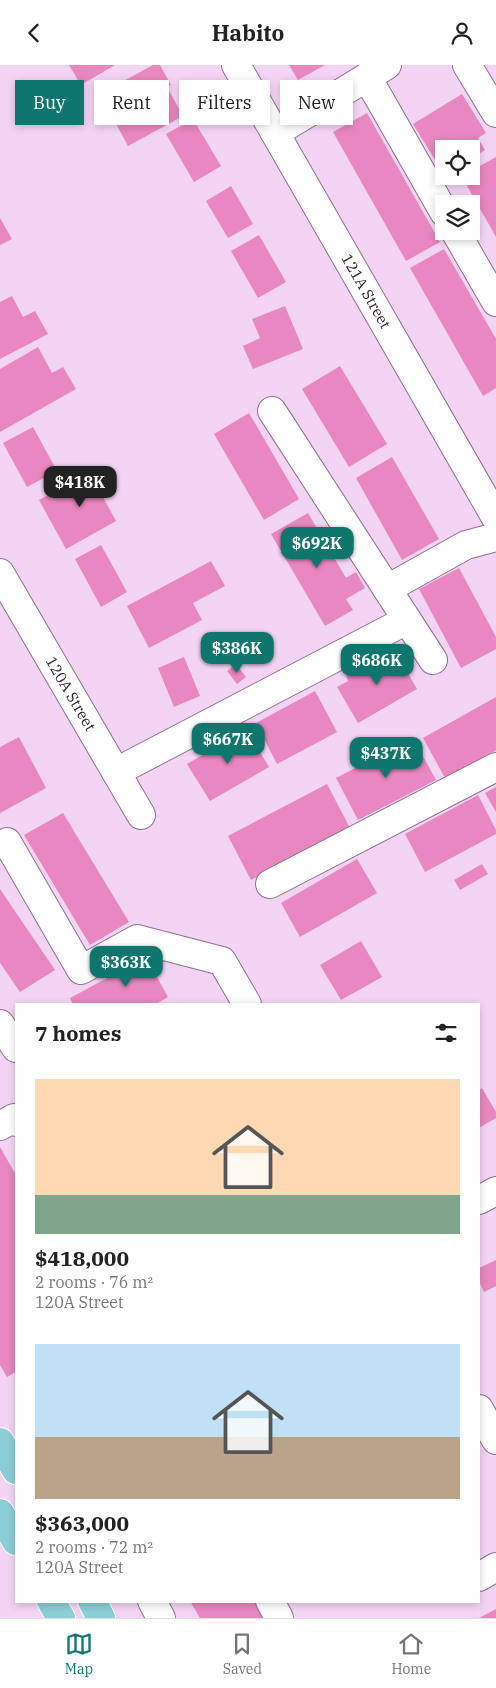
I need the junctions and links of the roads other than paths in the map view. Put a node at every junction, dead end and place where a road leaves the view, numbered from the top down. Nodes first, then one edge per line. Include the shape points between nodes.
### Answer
1 (236, 65) edge
2 (467, 65) edge
3 (377, 71) edge
4 (496, 113) edge
5 (275, 133) junction
6 (436, 195) edge
7 (460, 240) edge
8 (496, 302) edge
9 (272, 411) dead end
10 (496, 518) edge
11 (496, 537) edge
12 (0, 573) edge
13 (387, 589) junction
14 (408, 620) junction
15 (434, 660) dead end
16 (496, 767) edge
17 (116, 772) junction
18 (141, 815) dead end
19 (7, 842) dead end
20 (270, 885) dead end
21 (246, 1003) edge
22 (0, 1024) edge
23 (15, 1046) edge
24 (15, 1120) edge
25 (0, 1126) edge
26 (496, 1191) edge
27 (480, 1200) edge
28 (480, 1411) edge
29 (496, 1440) edge
30 (0, 1513) edge
31 (15, 1539) edge
32 (496, 1567) edge
33 (480, 1576) edge
34 (53, 1603) edge
35 (93, 1603) edge
36 (153, 1603) edge
37 (271, 1603) edge
38 (61, 1618) edge
39 (101, 1618) edge
40 (161, 1618) edge
41 (279, 1618) edge

1 - 5 street, 121A Street
2 - 4 street
3 - 5 street
3 - 6 street
5 - 10 street, 121A Street
7 - 8 street
9 - 13 street
11 - 13 street via 466,545
12 - 17 street, 120A Street
13 - 14 street
14 - 15 street
14 - 17 street
16 - 20 street
17 - 18 street, 120A Street
19 - 21 street via 81,970 137,939 222,961
22 - 23 street
24 - 25 street
26 - 27 street
28 - 29 street
30 - 31 main road
32 - 33 street
34 - 38 main road
35 - 39 main road
36 - 40 street
37 - 41 street

